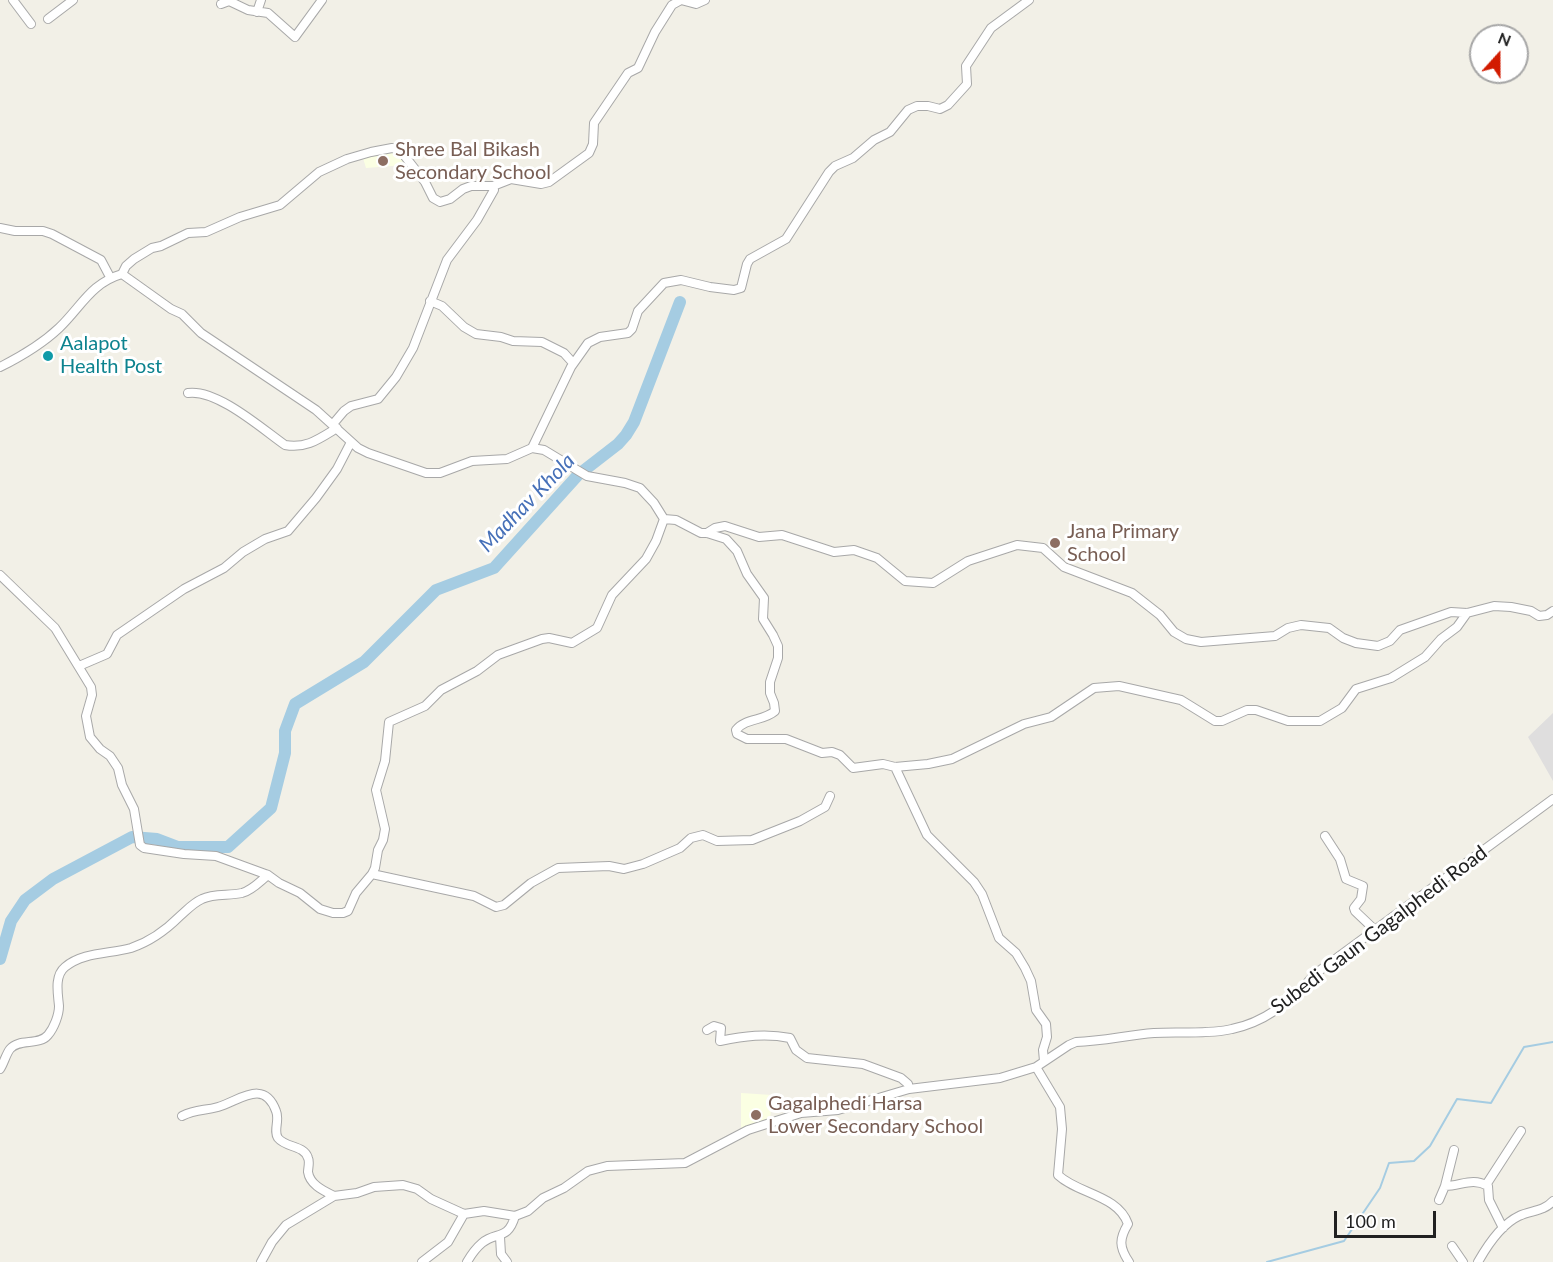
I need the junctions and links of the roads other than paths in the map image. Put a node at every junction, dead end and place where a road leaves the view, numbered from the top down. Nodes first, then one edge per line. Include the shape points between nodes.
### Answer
1 (13, 0) edge
2 (73, 0) edge
3 (261, 0) edge
4 (705, 0) edge
5 (1029, 0) edge
6 (317, 2) edge
7 (221, 4) dead end
8 (256, 12) junction
9 (48, 19) dead end
10 (31, 24) dead end
11 (493, 186) junction
12 (0, 228) edge
13 (122, 273) junction
14 (110, 277) junction
15 (430, 301) junction
16 (573, 363) junction
17 (0, 367) edge
18 (188, 393) dead end
19 (335, 426) junction
20 (351, 442) junction
21 (532, 448) junction
22 (664, 519) junction
23 (707, 533) junction
24 (0, 575) edge
25 (1553, 611) edge
26 (1467, 613) junction
27 (79, 666) junction
28 (895, 766) junction
29 (830, 796) dead end
30 (1553, 800) edge
31 (1325, 836) dead end
32 (372, 874) junction
33 (268, 875) junction
34 (1375, 930) junction
35 (706, 1030) dead end
36 (1044, 1062) junction
37 (1036, 1067) junction
38 (0, 1070) edge
39 (909, 1089) junction
40 (182, 1116) dead end
41 (1521, 1131) dead end
42 (1454, 1150) dead end
43 (1486, 1185) junction
44 (1445, 1186) junction
45 (334, 1196) junction
46 (1439, 1200) dead end
47 (1553, 1201) edge
48 (464, 1214) junction
49 (515, 1216) junction
50 (1503, 1228) junction
51 (500, 1237) junction
52 (1452, 1246) dead end
53 (261, 1262) edge
54 (423, 1262) edge
55 (467, 1262) edge
56 (507, 1262) edge
57 (1129, 1262) edge
58 (1463, 1262) edge
59 (1478, 1262) edge

1 - 10 street
2 - 9 street
3 - 8 street
4 - 11 street via 696,4 681,0 672,5 638,68 628,73 594,123 589,153 549,182 511,179
5 - 16 street via 991,28 966,66 967,84 948,105 908,110 890,132 829,172 786,239 750,259 741,288 681,280 664,284 638,311 628,333 594,339
6 - 8 street via 295,37 274,16
7 - 8 street via 229,1
11 - 13 street via 467,187 440,202 433,198 400,150 371,152 319,172 280,205 152,248 134,259
11 - 15 street via 477,220 447,260
12 - 14 street via 52,234 101,260
13 - 14 street
13 - 19 street
14 - 17 street via 97,285 60,327 28,353
15 - 16 street via 476,334 542,342 564,353
15 - 19 street via 413,348 396,376 378,399 351,406
16 - 21 street
18 - 19 street via 202,394 228,405 293,447 308,446
19 - 20 street
20 - 21 street via 378,457 432,473 472,461 507,459
20 - 27 street via 337,469 288,531 265,539 224,568 184,589 117,635 107,654
21 - 22 street via 544,450 587,476 640,488
22 - 23 street
22 - 32 street via 645,559 612,595 597,628 572,643 542,639 498,655 441,690 425,706 388,722 385,761 376,790 385,829
23 - 26 street via 725,526 759,537 782,535 834,552 854,550 877,558 905,581 933,583 968,561 1017,545 1043,548 1064,567 1132,593 1174,632 1201,642 1275,636 1301,625 1329,628 1356,643 1378,646 1413,625 1451,612
23 - 28 street via 726,539 737,551 747,574 764,597 763,619 778,646 770,682 775,711 742,724 737,734 747,739 786,739 822,753 832,752 853,768
24 - 27 street via 55,628
25 - 26 street via 1539,616 1531,611 1494,606
26 - 28 street via 1425,657 1391,678 1356,689 1342,708 1320,721 1288,721 1247,710 1215,721 1181,700 1109,686 1094,688 1051,717 1024,724 952,759
27 - 33 street via 91,687 86,716 90,737 118,768 134,809 141,845 216,856
28 - 36 street via 927,835 974,882 999,938 1016,953 1025,968 1036,1010 1046,1024
29 - 32 street via 825,807 752,840 717,841 703,836 624,869 558,868 496,907 474,896
30 - 34 street, Subedi Gaun Gagalphedi Road
31 - 34 street via 1340,859 1346,879 1363,886 1354,911
32 - 33 street via 343,913 320,909
33 - 38 street via 242,893 202,899 161,934 132,947 96,954 65,966 56,990 57,1017 47,1036 10,1048
34 - 36 street, Subedi Gaun Gagalphedi Road via 1315,974 1295,996 1256,1022 1231,1030 1152,1033 1077,1042
35 - 39 street via 721,1028 720,1041 746,1036 790,1038 796,1050 807,1058 863,1065 901,1078
36 - 37 street, Subedi Gaun Gagalphedi Road
37 - 39 street, Subedi Gaun Gagalphedi Road via 1000,1078
37 - 57 street via 1060,1107 1058,1175 1099,1196 1125,1217 1128,1224 1120,1245
39 - 49 street, Subedi Gaun Gagalphedi Road via 838,1110 801,1113 748,1130 685,1163 607,1166 588,1171
40 - 45 street via 250,1093 260,1094 276,1109 279,1139 304,1151 314,1184
41 - 43 street
42 - 44 street
43 - 44 street via 1471,1180
43 - 50 street
44 - 46 street
45 - 48 street via 403,1185
45 - 53 street via 286,1225
47 - 50 street
48 - 49 street via 484,1211
48 - 54 street via 448,1242
49 - 51 street via 509,1230
50 - 59 street
51 - 55 street via 481,1243
51 - 56 street via 501,1254
52 - 58 street

